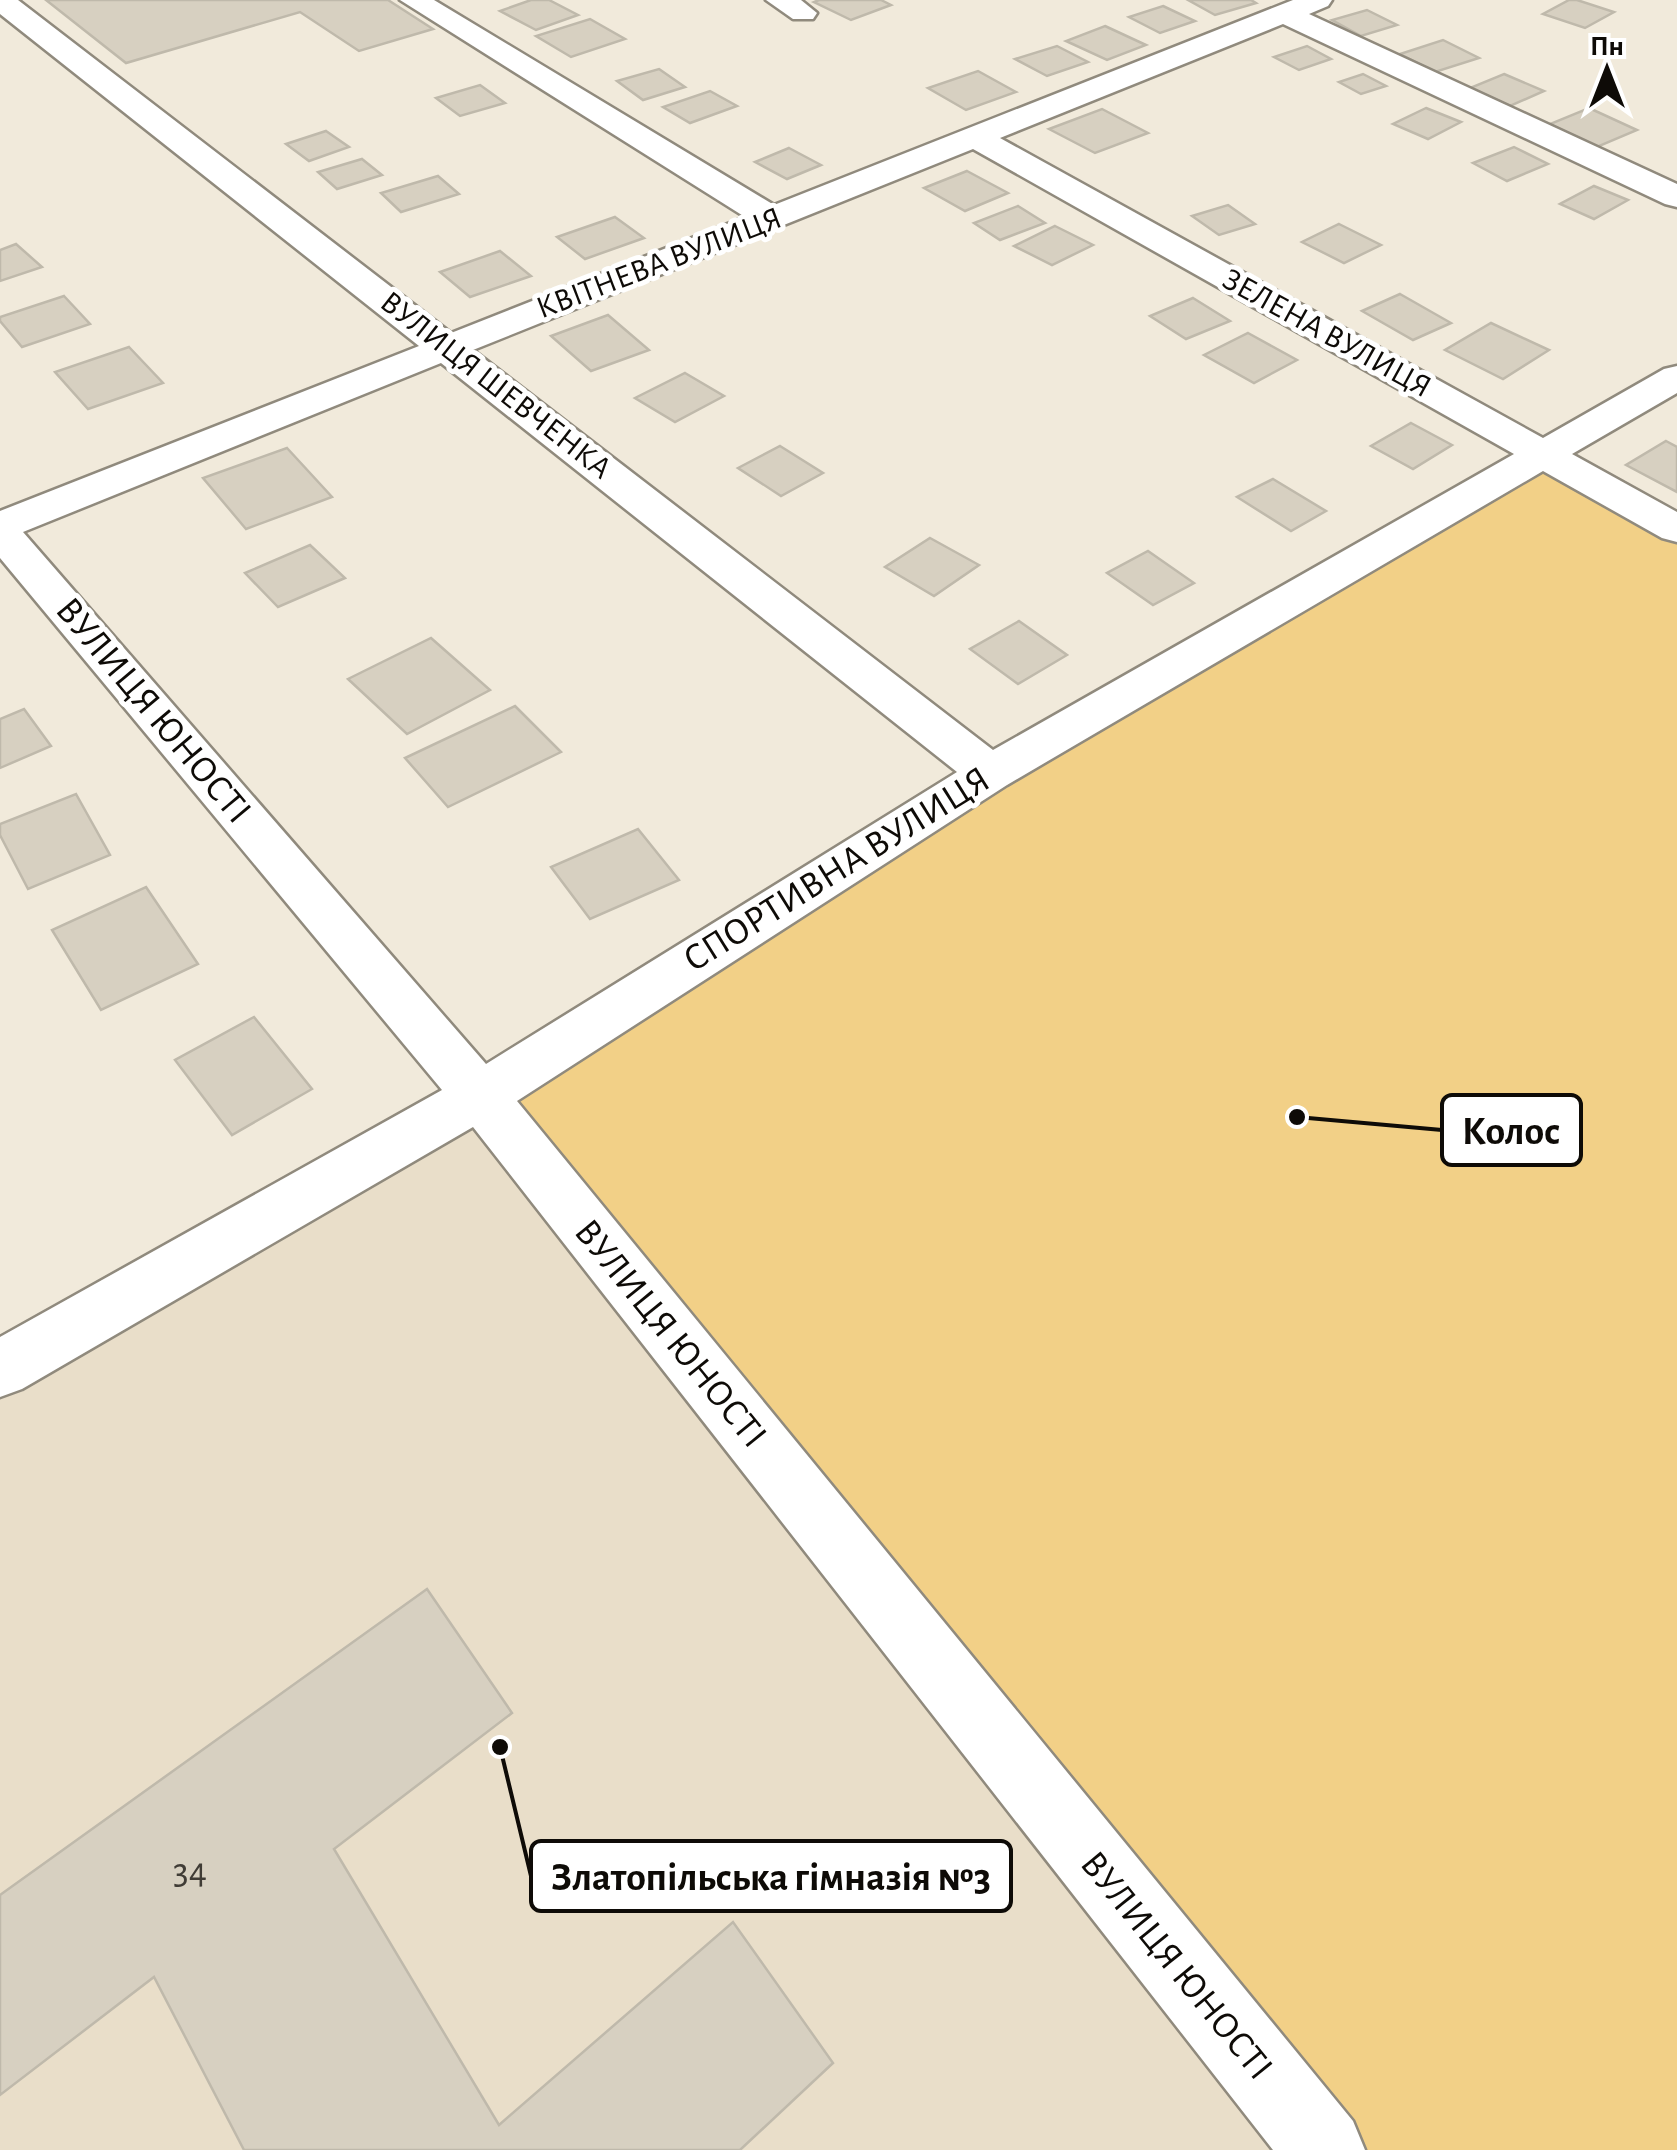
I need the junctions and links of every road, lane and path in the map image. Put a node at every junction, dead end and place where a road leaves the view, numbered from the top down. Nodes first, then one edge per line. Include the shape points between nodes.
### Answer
1 (0, 0) edge
2 (414, 0) edge
3 (1318, 0) edge
4 (1283, 13) junction
5 (976, 138) junction
6 (1677, 197) edge
7 (773, 219) junction
8 (448, 346) junction
9 (1677, 377) edge
10 (1546, 456) junction
11 (0, 528) edge
12 (1677, 529) edge
13 (990, 773) junction
14 (480, 1096) junction
15 (0, 1368) edge
16 (1303, 2142) edge

1 - 8 street, ВУЛИЦЯ ШЕВЧЕНКА
2 - 7 street
3 - 4 street, КВІТНЕВА ВУЛИЦЯ
4 - 5 street, КВІТНЕВА ВУЛИЦЯ
4 - 6 street
5 - 7 street, КВІТНЕВА ВУЛИЦЯ
5 - 10 street, ЗЕЛЕНА ВУЛИЦЯ
7 - 8 street, КВІТНЕВА ВУЛИЦЯ
8 - 11 street, КВІТНЕВА ВУЛИЦЯ
8 - 13 street, ВУЛИЦЯ ШЕВЧЕНКА
9 - 10 street, СПОРТИВНА ВУЛИЦЯ
10 - 12 street, ЗЕЛЕНА ВУЛИЦЯ
10 - 13 street, СПОРТИВНА ВУЛИЦЯ
11 - 14 street, ВУЛИЦЯ ЮНОСТІ
13 - 14 street, СПОРТИВНА ВУЛИЦЯ
14 - 15 street, СПОРТИВНА ВУЛИЦЯ
14 - 16 street, ВУЛИЦЯ ЮНОСТІ

